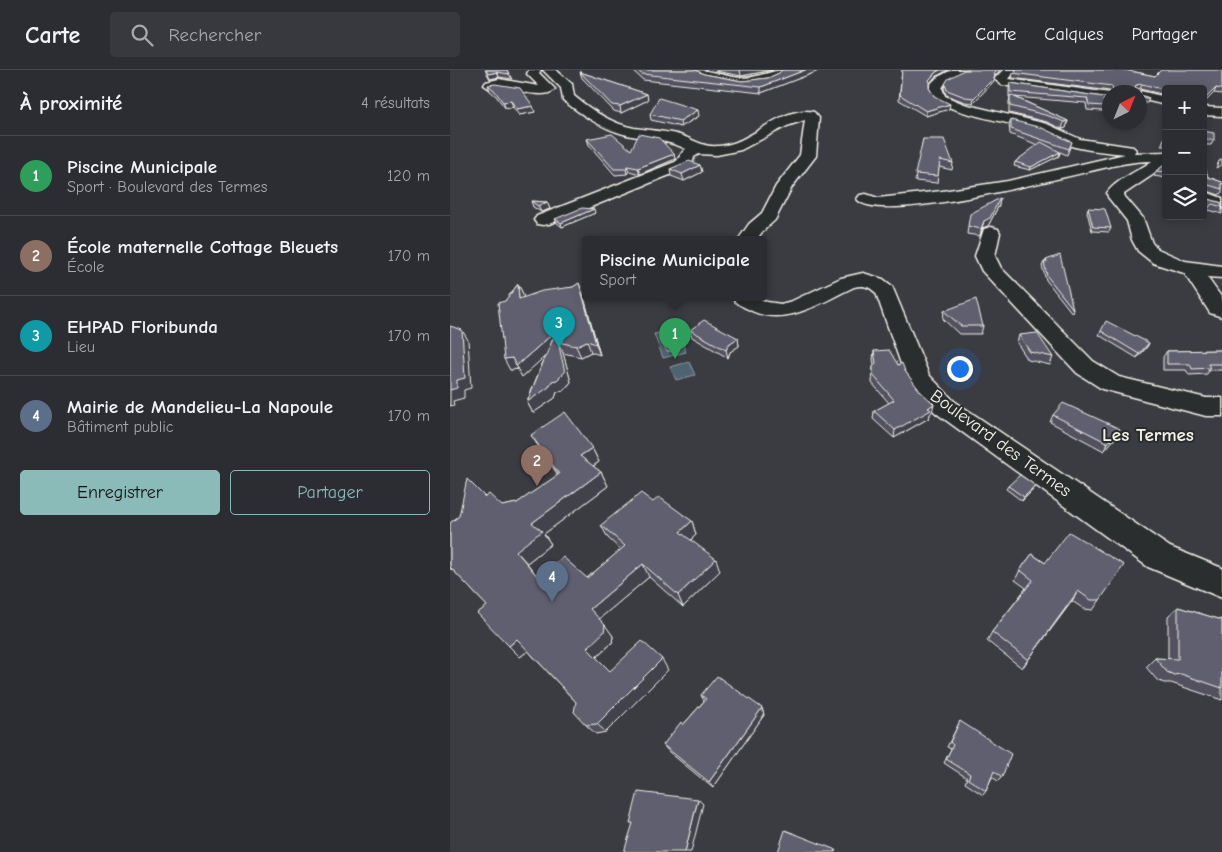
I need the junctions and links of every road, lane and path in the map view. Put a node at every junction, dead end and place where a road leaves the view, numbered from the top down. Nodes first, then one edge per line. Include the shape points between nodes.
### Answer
1 (535, 70) edge
2 (549, 70) edge
3 (781, 70) edge
4 (962, 70) edge
5 (1010, 70) edge
6 (700, 71) edge
7 (490, 84) edge
8 (1102, 96) edge
9 (1147, 97) edge
10 (1162, 100) edge
11 (1207, 111) edge
12 (1222, 112) edge
13 (706, 150) junction
14 (1162, 153) edge
15 (1162, 155) edge
16 (1162, 158) edge
17 (1207, 198) edge
18 (866, 199) dead end
19 (1222, 204) edge
20 (585, 207) edge
21 (543, 220) dead end
22 (991, 233) dead end
23 (750, 236) edge
24 (1191, 269) junction
25 (1222, 272) edge
26 (750, 301) edge
27 (1222, 311) edge
28 (1222, 407) edge
29 (1222, 583) edge

1 - 7 street via 533,74 549,89
2 - 13 street via 567,87 568,97 603,120 628,131 678,139
3 - 6 street via 750,81 723,80
4 - 14 street via 941,80 936,88 940,99 959,107 1033,125 1077,144
5 - 8 street via 1000,79
9 - 10 street
11 - 12 street
13 - 20 street via 710,156 698,162
13 - 21 street via 687,155 686,162 680,165
13 - 23 street via 734,148 750,142 799,115 808,114 812,118 808,156 784,186 769,216
15 - 18 street via 1138,156 986,189 878,203
16 - 24 street via 1142,176 1121,187 1115,193 1116,200 1134,218 1148,250
17 - 19 street
22 - 28 street via 985,256 992,271 1085,367 1111,383 1206,407
24 - 25 street
24 - 27 street
26 - 29 street, Boulevard des Termes via 765,308 796,308 858,280 876,282 884,290 918,378 945,406 1159,556

